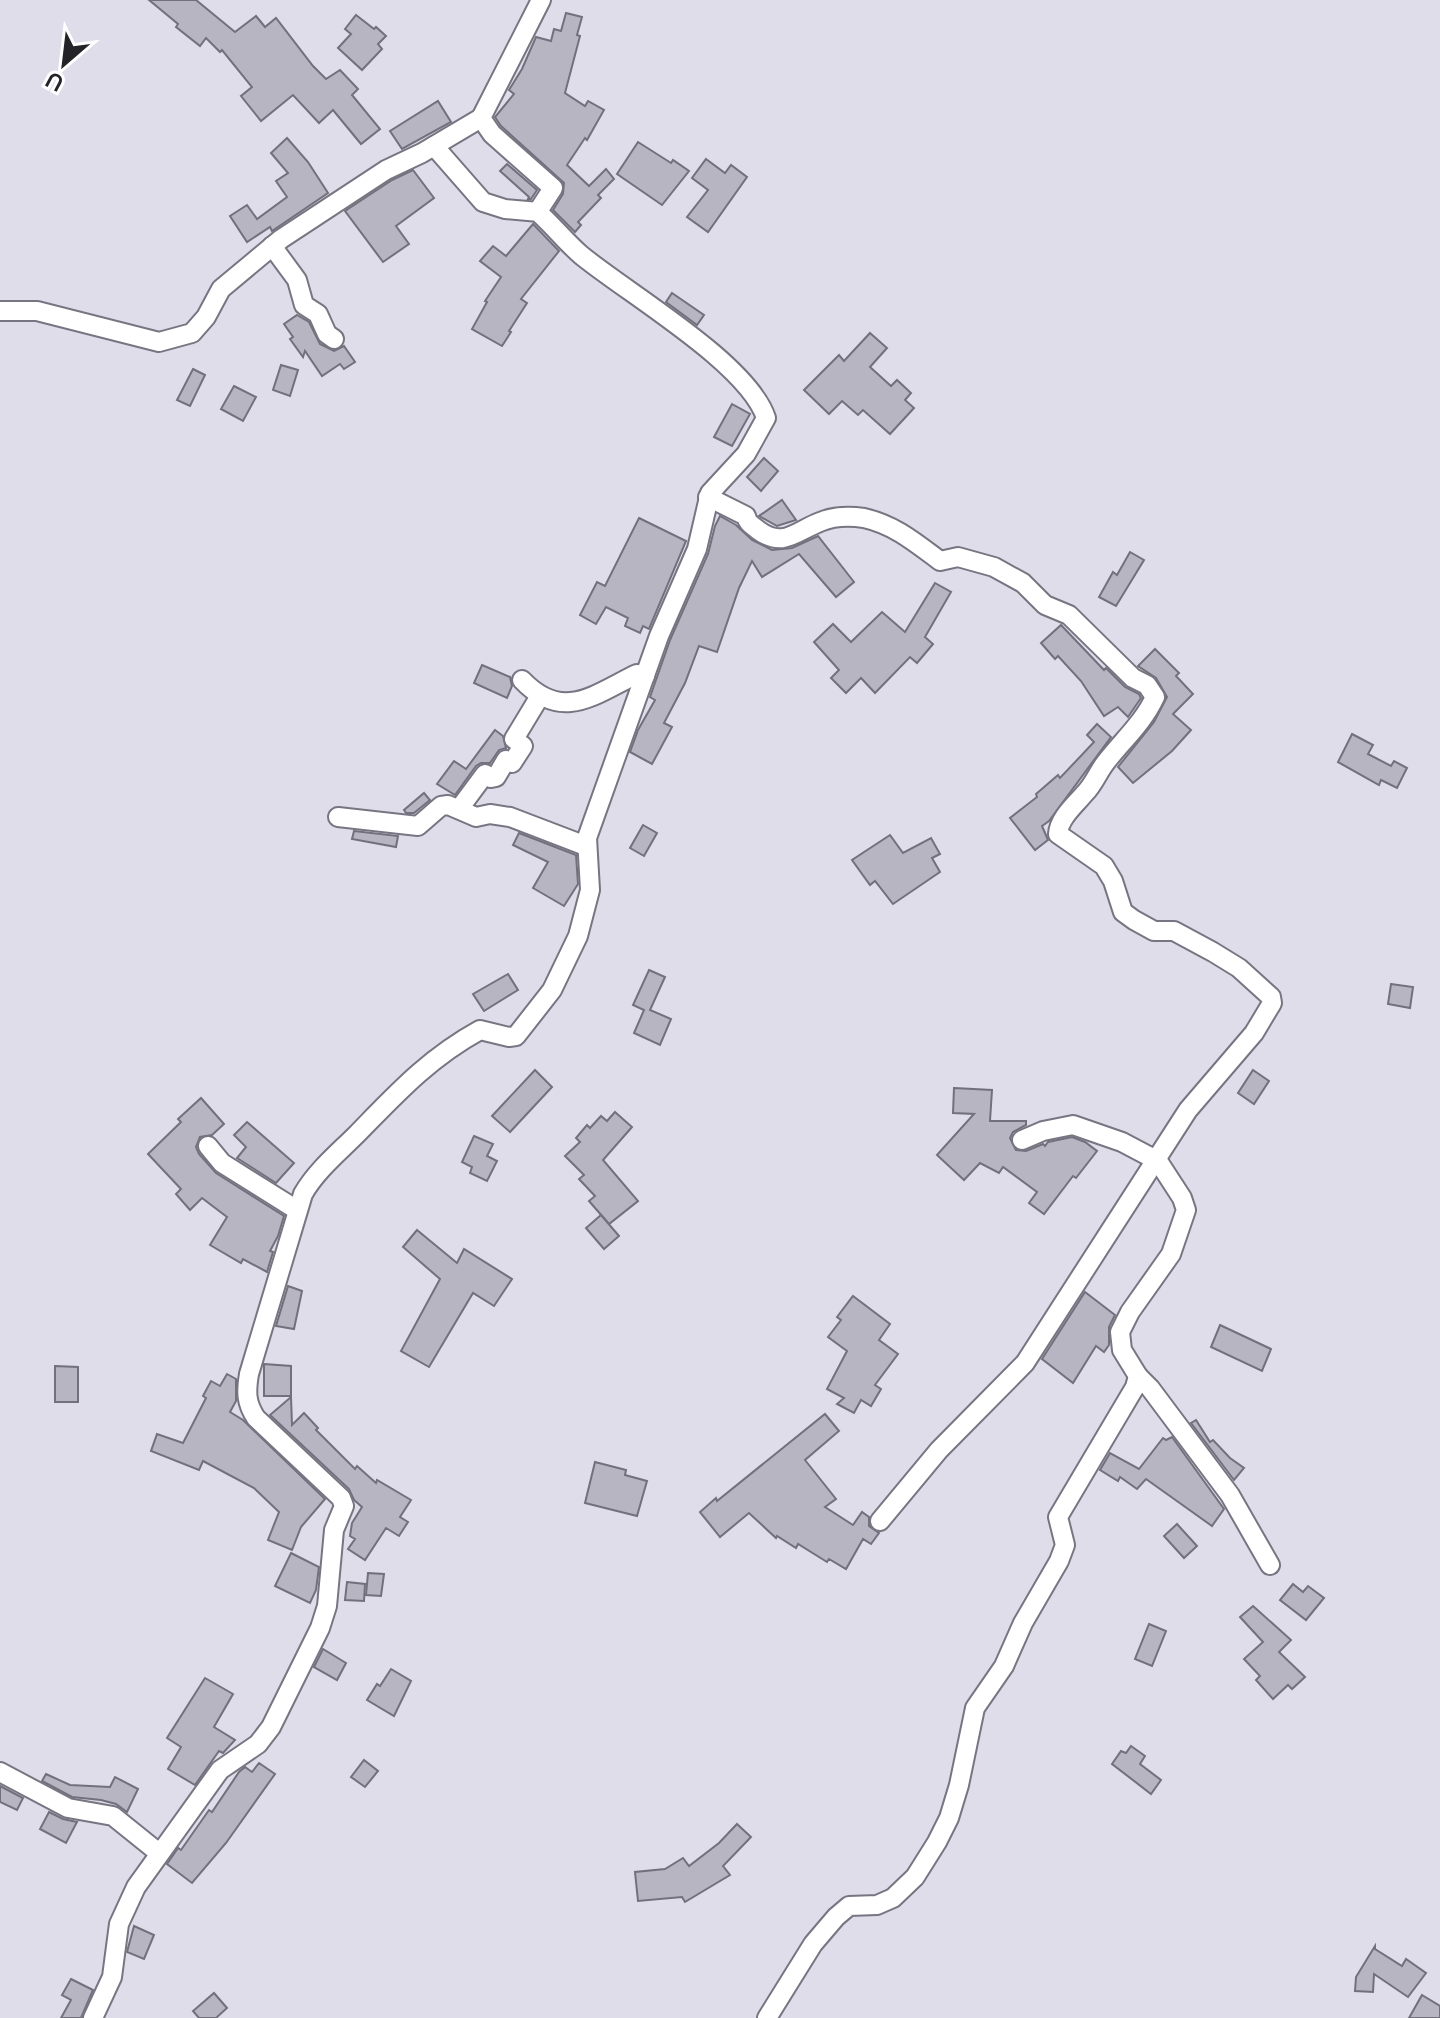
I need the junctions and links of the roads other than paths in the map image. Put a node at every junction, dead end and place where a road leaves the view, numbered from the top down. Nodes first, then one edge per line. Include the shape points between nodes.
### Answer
1 (541, 0) edge
2 (481, 118) junction
3 (434, 146) junction
4 (539, 212) junction
5 (272, 246) junction
6 (0, 311) edge
7 (334, 339) dead end
8 (708, 497) junction
9 (645, 676) junction
10 (522, 680) dead end
11 (540, 696) junction
12 (459, 809) junction
13 (338, 817) dead end
14 (586, 846) junction
15 (1022, 1140) dead end
16 (208, 1146) dead end
17 (1158, 1161) junction
18 (297, 1210) junction
19 (1138, 1376) junction
20 (880, 1521) dead end
21 (1270, 1565) dead end
22 (0, 1772) edge
23 (159, 1853) junction
24 (93, 2018) edge
25 (767, 2018) edge

1 - 2 street
2 - 3 street
2 - 4 street via 553,188
3 - 4 street via 483,202
3 - 5 street via 386,170
4 - 8 street via 579,253 728,366 764,410 766,418 753,445
5 - 6 street via 221,289 192,333 180,337 159,342 37,311
5 - 7 street via 297,280 304,305 318,314
8 - 9 street via 697,549
8 - 17 street via 746,516 769,538 782,540 842,517 865,518 925,546 940,561 958,557 994,567 1023,583 1045,605 1069,615 1133,678 1147,685 1155,697 1146,717 1104,764 1058,834 1104,866 1123,912 1154,931 1174,931 1213,952 1239,968 1272,1003 1254,1033 1188,1110
9 - 11 street via 637,674 585,701
9 - 14 street
10 - 11 street
11 - 12 street via 514,739 523,746 512,763 506,760 496,777 485,774
12 - 13 street via 441,806 418,826
12 - 14 street via 476,817 510,817
14 - 18 street via 590,890 578,936 531,1019 516,1036 480,1030 449,1047 309,1183
15 - 17 street via 1073,1125
16 - 18 street via 222,1163
17 - 19 street via 1186,1210 1164,1266 1120,1332 1122,1350
17 - 20 street via 1025,1363 939,1450
18 - 23 street via 246,1395 256,1418 344,1506 334,1530 325,1617 271,1727 258,1744 220,1770
19 - 21 street via 1230,1495
19 - 25 street via 1058,1517 1065,1545 1059,1561 1004,1666 975,1708 959,1785 937,1842 915,1877 893,1898 877,1905 849,1906 836,1917
22 - 23 street via 68,1808 113,1816
23 - 24 street via 119,1924 112,1977

